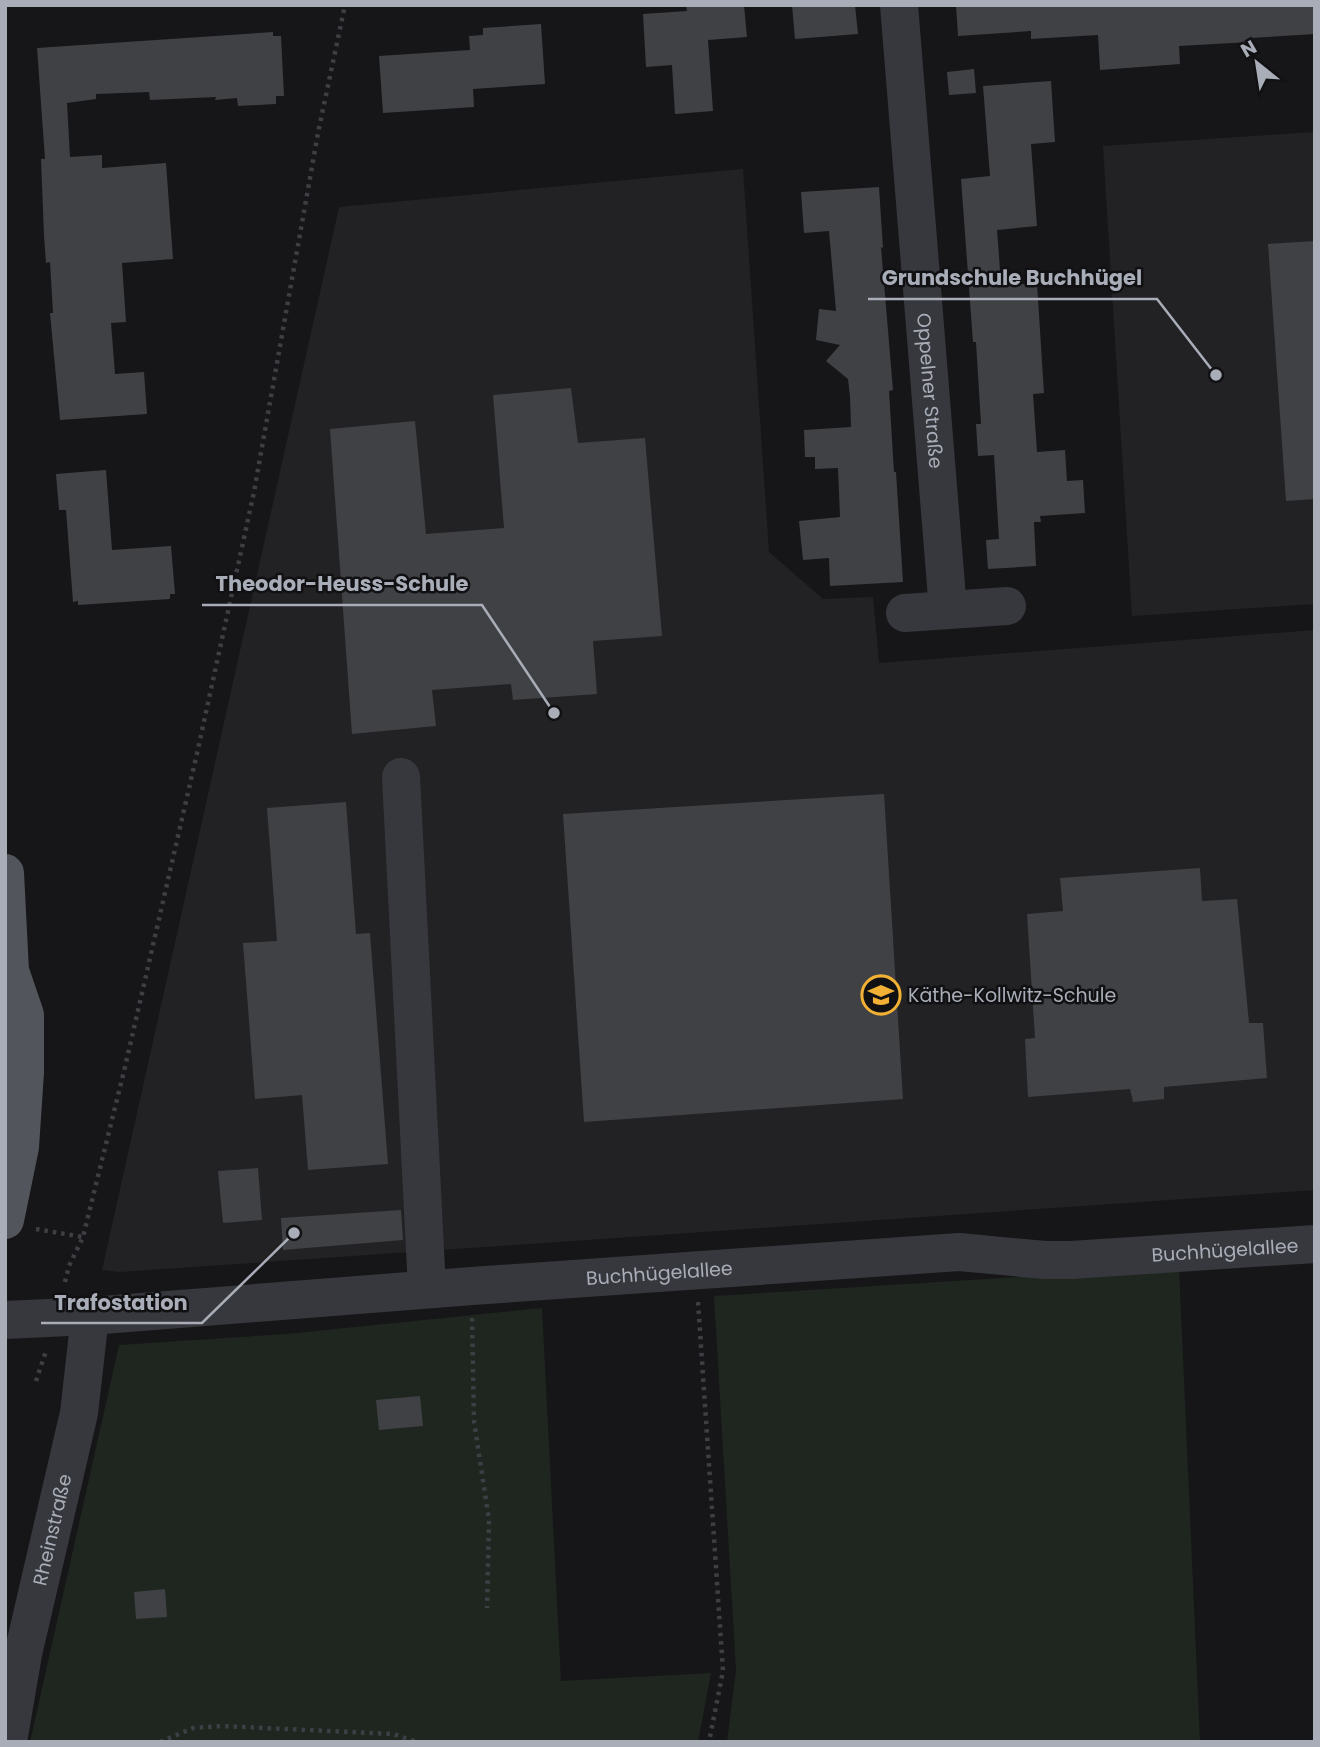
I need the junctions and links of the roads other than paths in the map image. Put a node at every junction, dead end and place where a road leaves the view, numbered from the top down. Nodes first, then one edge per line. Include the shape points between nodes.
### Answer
1 (900, 5) edge
2 (1007, 606) dead end
3 (947, 610) junction
4 (905, 613) dead end
5 (401, 777) dead end
6 (5, 873) edge
7 (8, 977) edge
8 (15, 1223) edge
9 (1315, 1244) edge
10 (427, 1289) junction
11 (90, 1316) junction
12 (5, 1320) edge
13 (8, 1742) edge

1 - 3 street, Oppelner Straße
2 - 3 street
3 - 4 street
5 - 10 street
6 - 7 main road
7 - 8 main road via 25,1015
9 - 10 street, Buchhügelallee via 1071,1260 959,1252
10 - 11 street, Buchhügelallee
11 - 12 street, Buchhügelallee
11 - 13 street, Rheinstraße via 79,1413 23,1654

